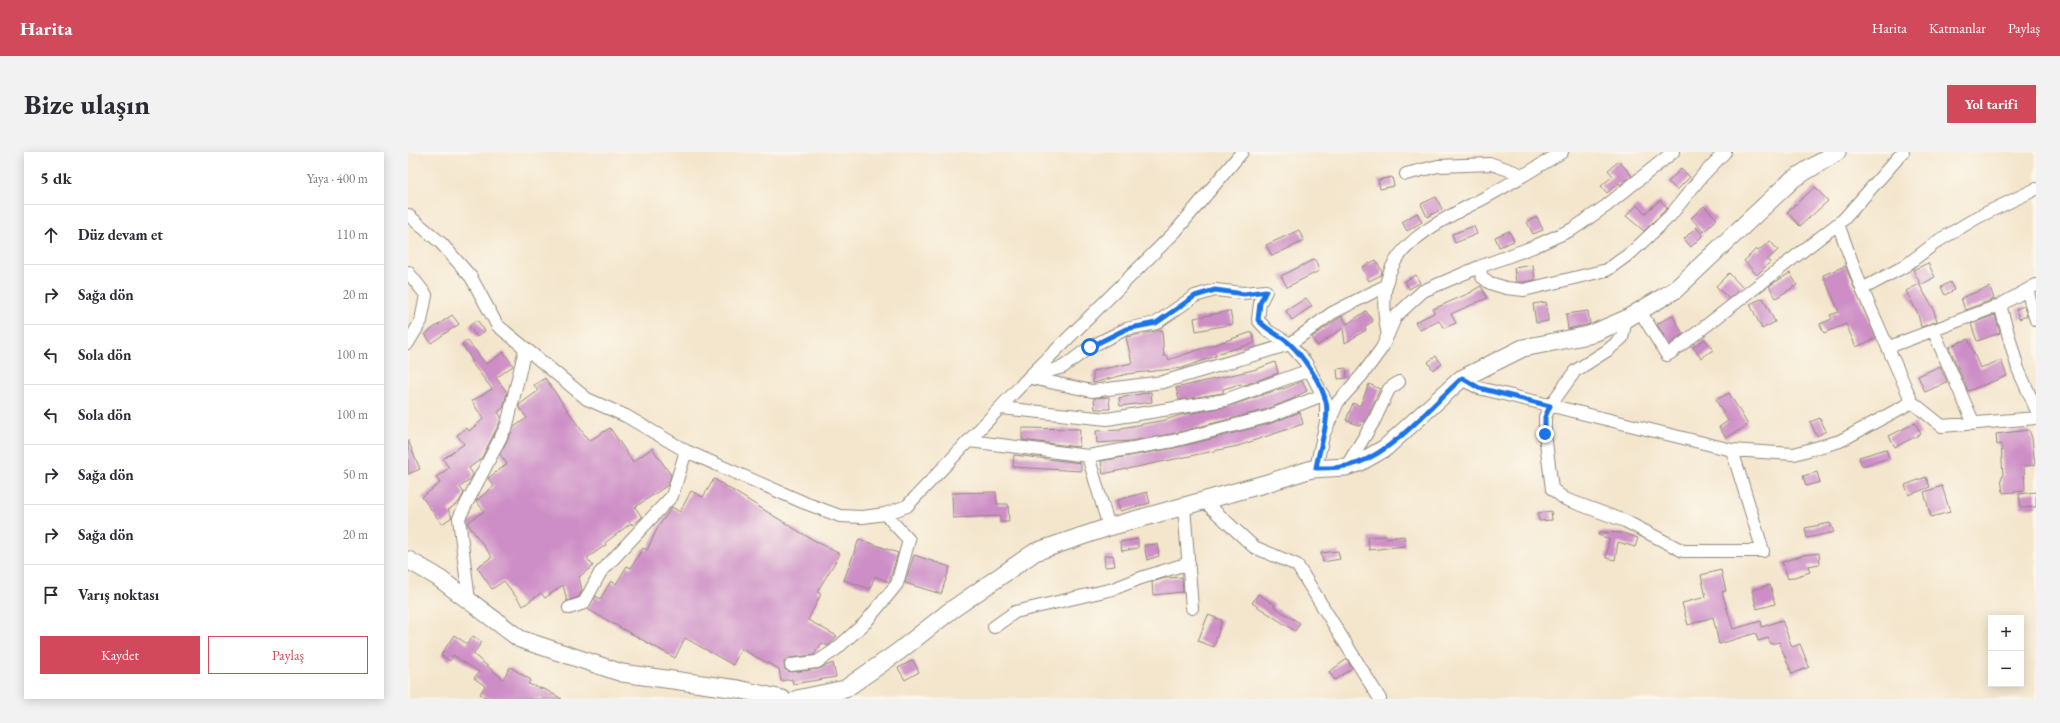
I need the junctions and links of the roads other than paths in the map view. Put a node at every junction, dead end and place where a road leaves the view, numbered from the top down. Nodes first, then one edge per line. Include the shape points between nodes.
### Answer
1 (1242, 152) edge
2 (1562, 152) edge
3 (1673, 152) edge
4 (1725, 152) edge
5 (1837, 152) edge
6 (1903, 152) edge
7 (1406, 174) dead end
8 (1523, 176) junction
9 (2036, 189) edge
10 (408, 215) edge
11 (1838, 224) junction
12 (1479, 267) junction
13 (408, 272) edge
14 (1387, 285) junction
15 (2031, 287) edge
16 (1862, 289) junction
17 (2000, 305) junction
18 (1633, 315) junction
19 (2036, 320) edge
20 (1933, 330) junction
21 (1388, 335) junction
22 (408, 343) edge
23 (1290, 344) junction
24 (1889, 347) junction
25 (525, 349) junction
26 (1310, 370) junction
27 (1029, 377) junction
28 (1462, 378) junction
29 (1399, 382) dead end
30 (1323, 395) junction
31 (1912, 402) junction
32 (1550, 406) junction
33 (1001, 408) junction
34 (2036, 409) edge
35 (2036, 418) edge
36 (1974, 424) junction
37 (1322, 438) junction
38 (969, 441) junction
39 (1732, 450) junction
40 (686, 451) junction
41 (1088, 456) junction
42 (1346, 467) junction
43 (1316, 468) junction
44 (1204, 501) junction
45 (1184, 507) junction
46 (885, 514) junction
47 (1109, 527) junction
48 (408, 560) edge
49 (1189, 563) junction
50 (469, 601) junction
51 (569, 608) dead end
52 (1192, 608) dead end
53 (994, 627) dead end
54 (790, 665) dead end
55 (782, 699) edge
56 (797, 699) edge
57 (1380, 699) edge

1 - 27 street via 1176,231
2 - 8 street
3 - 12 street via 1573,229
4 - 12 street via 1670,216 1632,252 1607,270 1524,290 1490,284 1482,278
5 - 18 main road via 1793,179 1674,290
6 - 11 street
7 - 8 street via 1438,166 1492,164
8 - 14 street via 1442,220 1418,238 1392,267
9 - 16 street via 1978,217 1938,241 1905,266
10 - 25 street via 441,243 471,277 497,325
11 - 16 street
11 - 18 street via 1667,355
12 - 21 street via 1423,291 1396,316
13 - 22 street via 426,295 421,321
14 - 21 street via 1384,304
14 - 23 street via 1332,313
15 - 17 street
15 - 19 street
16 - 24 street
17 - 20 street
17 - 34 street via 2018,369
18 - 28 main road via 1589,335 1523,348
18 - 32 street via 1622,338 1575,371
20 - 24 street
20 - 36 street
21 - 37 street via 1382,348 1362,375 1338,402
23 - 26 street
23 - 27 street via 1163,382 1092,391
23 - 27 street via 1268,331 1258,320 1260,303 1266,291 1244,294 1215,290 1195,296 1156,323 1126,329 1090,347 1063,367
24 - 31 street
25 - 40 street via 587,399 626,416
25 - 50 street via 507,425 459,518
26 - 30 street
26 - 33 street via 1225,400 1108,419
27 - 33 street
28 - 32 street via 1479,388
28 - 42 main road via 1384,448 1359,463
29 - 42 street via 1389,389 1374,421
30 - 37 street via 1326,402 1326,422
30 - 41 street via 1260,419 1173,441
31 - 36 street via 1942,426
31 - 39 street via 1840,441 1794,454
32 - 39 street
32 - 39 street via 1545,417 1545,434 1552,489 1557,495 1625,521 1683,551 1762,551
33 - 38 street
35 - 36 street
37 - 43 street
38 - 41 street
38 - 46 street via 908,506
40 - 46 street via 805,504 840,516 863,517
40 - 51 street via 672,496 600,573 584,603
41 - 47 street
42 - 43 main road
43 - 44 main road
44 - 45 main road
44 - 57 street via 1254,547 1298,565
45 - 47 main road
45 - 49 street
46 - 54 street via 909,540 897,584 865,623 835,650 817,662
47 - 56 main road via 1035,552 845,689
48 - 50 main road via 436,576
49 - 52 street
49 - 53 street via 1113,589 1015,612
50 - 55 main road via 520,639 622,672 738,689

